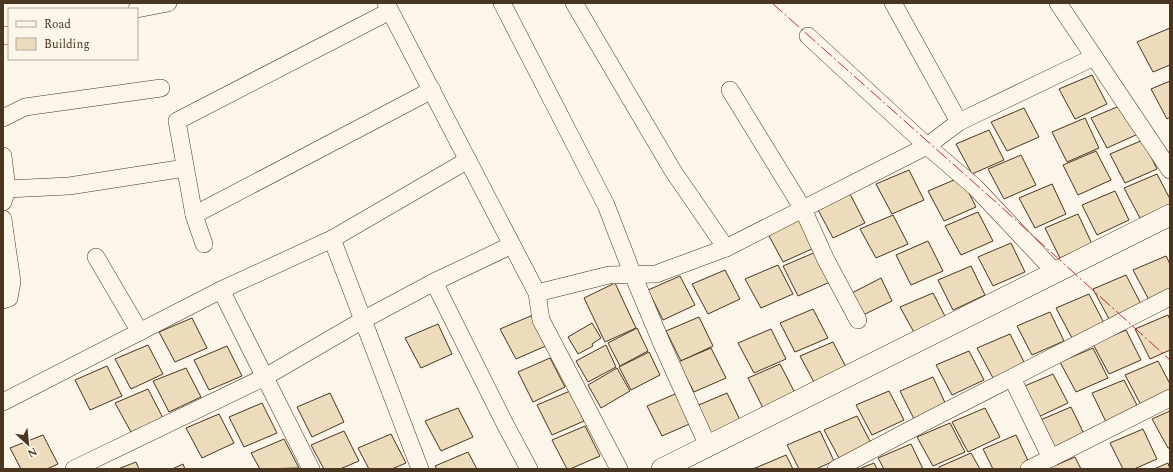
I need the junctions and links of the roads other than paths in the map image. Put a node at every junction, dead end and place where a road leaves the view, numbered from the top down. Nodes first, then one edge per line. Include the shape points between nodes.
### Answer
1 (168, 3) edge
2 (502, 3) edge
3 (574, 3) edge
4 (893, 3) edge
5 (1058, 3) edge
6 (388, 7) edge
7 (138, 9) edge
8 (808, 36) dead end
9 (1094, 56) junction
10 (161, 88) dead end
11 (432, 90) junction
12 (730, 90) dead end
13 (3, 118) edge
14 (959, 122) junction
15 (927, 146) junction
16 (3, 156) edge
17 (468, 160) junction
18 (185, 168) junction
19 (1170, 170) edge
20 (5, 196) edge
21 (803, 209) junction
22 (194, 215) junction
23 (1170, 215) edge
24 (3, 219) edge
25 (332, 239) junction
26 (204, 244) dead end
27 (512, 245) junction
28 (726, 248) junction
29 (96, 257) dead end
30 (1055, 272) junction
31 (632, 275) junction
32 (434, 282) junction
33 (221, 290) junction
34 (537, 293) junction
35 (1170, 297) edge
36 (3, 300) edge
37 (363, 320) junction
38 (858, 320) dead end
39 (140, 332) junction
40 (265, 377) junction
41 (1012, 378) junction
42 (1170, 398) edge
43 (3, 402) edge
44 (708, 446) junction
45 (1050, 458) junction
46 (74, 469) edge
47 (311, 469) edge
48 (420, 469) edge
49 (529, 469) edge
50 (618, 469) edge
51 (662, 469) edge
52 (836, 469) edge
53 (1029, 469) edge

1 - 7 street
2 - 31 street via 606,205
3 - 28 street via 673,171
4 - 14 street
5 - 9 street
6 - 11 street
6 - 18 street via 177,121
8 - 15 street
9 - 14 street
9 - 19 street
10 - 13 street via 25,107
11 - 17 street
11 - 22 street
12 - 21 street
14 - 15 street
15 - 21 street
15 - 30 street via 975,187
16 - 20 street
17 - 25 street
17 - 27 street
18 - 20 street
18 - 22 street
21 - 28 street
21 - 38 street via 826,260
22 - 26 street
23 - 30 street
24 - 36 street via 12,282 9,298
25 - 33 street
25 - 37 street
27 - 32 street
27 - 34 street
28 - 31 street via 656,274
29 - 39 street
30 - 44 street
31 - 34 street via 609,275
31 - 44 street
32 - 37 street
32 - 49 street
33 - 39 street
33 - 40 street
34 - 50 street via 541,320
35 - 41 street
37 - 40 street
37 - 48 street
39 - 43 street
40 - 46 street
40 - 47 street
41 - 45 street
41 - 52 street
42 - 45 street
44 - 51 street
45 - 53 street

